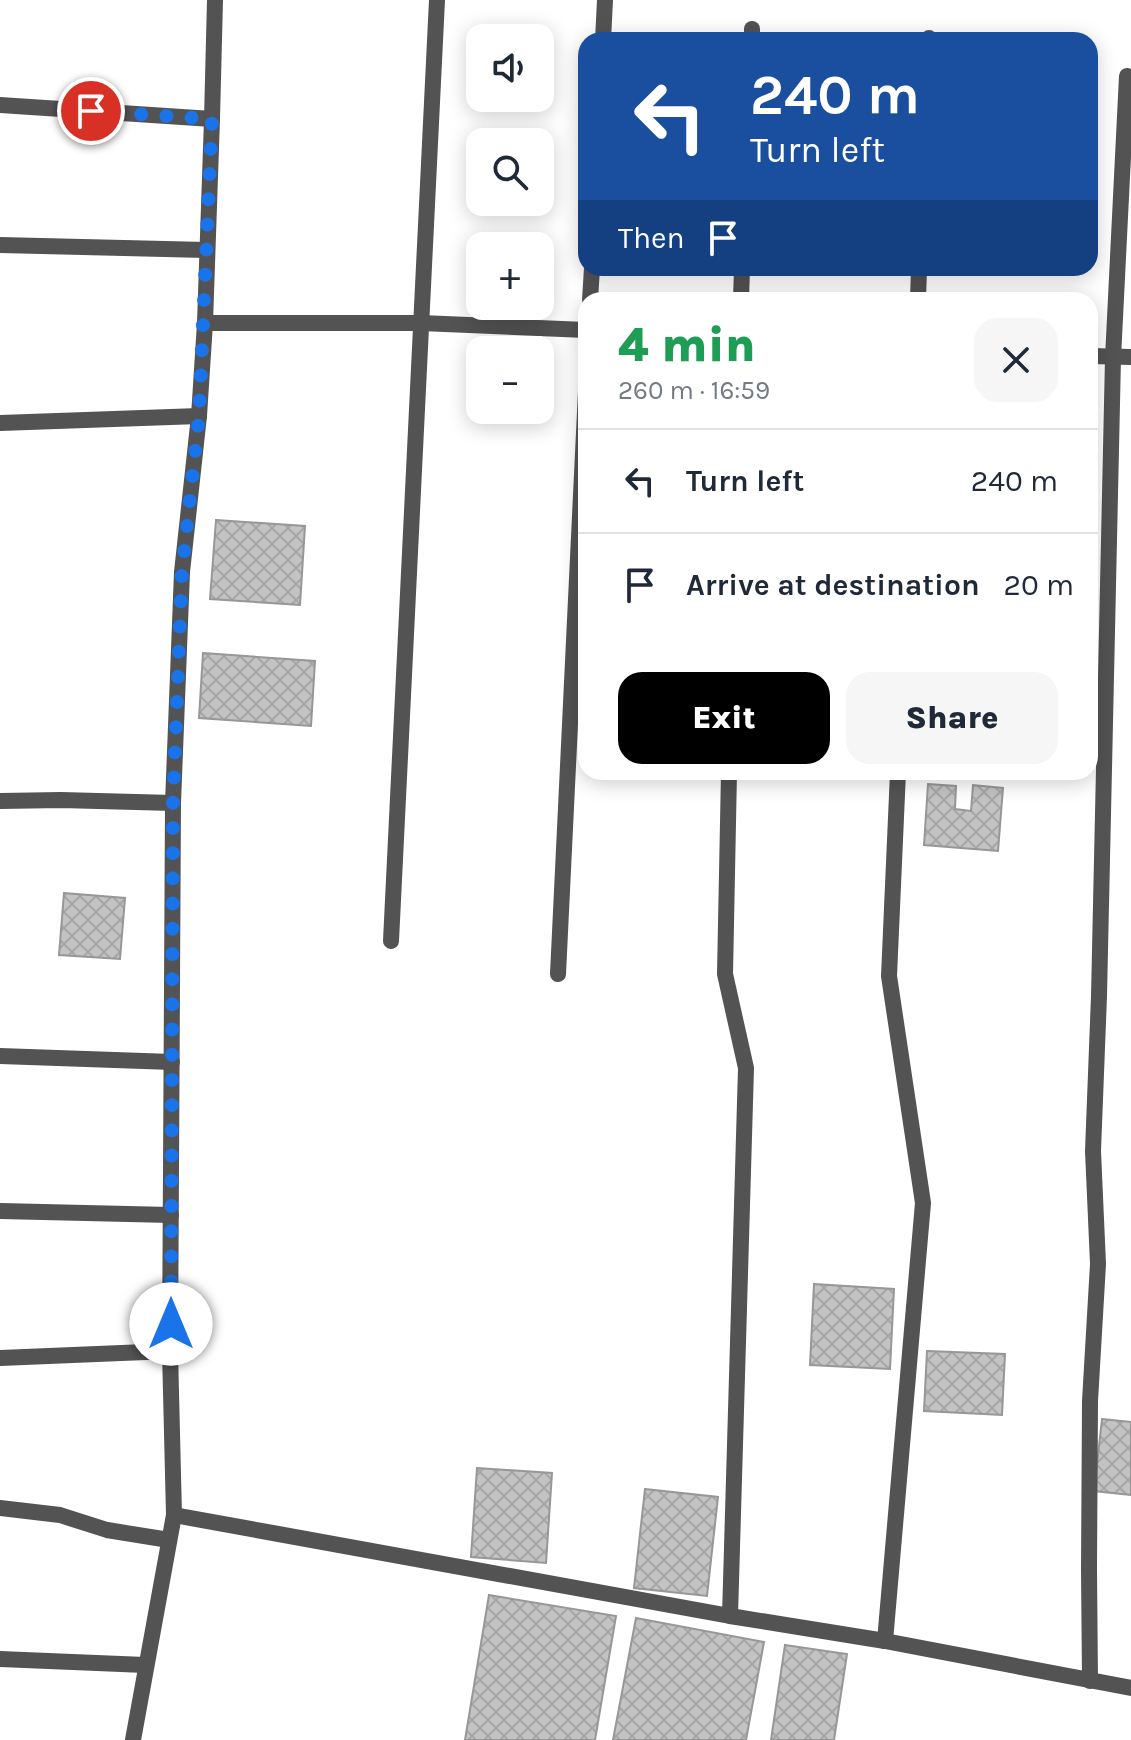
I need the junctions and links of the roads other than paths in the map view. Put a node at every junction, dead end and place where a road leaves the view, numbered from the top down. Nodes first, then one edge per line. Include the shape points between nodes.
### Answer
1 (215, 0) edge
2 (437, 0) edge
3 (605, 0) edge
4 (603, 32) edge
5 (1127, 76) dead end
6 (0, 105) edge
7 (212, 119) junction
8 (0, 245) edge
9 (206, 250) junction
10 (205, 323) junction
11 (421, 323) junction
12 (578, 330) edge
13 (1098, 357) edge
14 (1131, 357) edge
15 (1113, 358) junction
16 (199, 416) junction
17 (0, 423) edge
18 (578, 558) edge
19 (729, 780) edge
20 (898, 780) edge
21 (0, 801) edge
22 (173, 803) junction
23 (391, 941) dead end
24 (558, 974) dead end
25 (0, 1056) edge
26 (172, 1062) junction
27 (0, 1211) edge
28 (171, 1215) junction
29 (170, 1351) junction
30 (0, 1358) edge
31 (0, 1508) edge
32 (174, 1515) junction
33 (169, 1540) junction
34 (730, 1616) junction
35 (885, 1641) junction
36 (0, 1659) edge
37 (145, 1665) junction
38 (1090, 1681) junction
39 (1131, 1688) edge
40 (133, 1740) edge

1 - 7 street
2 - 11 street
3 - 4 street
5 - 15 street
6 - 7 street
7 - 9 street
8 - 9 street
9 - 10 street
10 - 11 street
10 - 16 street
11 - 12 street
11 - 23 street
13 - 15 street
14 - 15 street
15 - 38 street via 1093,1151 1098,1264 1090,1401
16 - 17 street
16 - 22 street via 182,572
18 - 24 street
19 - 34 street via 725,974 746,1068
20 - 35 street via 889,976 923,1203
21 - 22 street
22 - 26 street
25 - 26 street
26 - 28 street
27 - 28 street
28 - 29 street
29 - 30 street
29 - 32 street
31 - 33 street via 60,1515 107,1530
32 - 33 street
32 - 34 street
33 - 37 street
34 - 35 street
35 - 38 street
36 - 37 street
37 - 40 street
38 - 39 street

